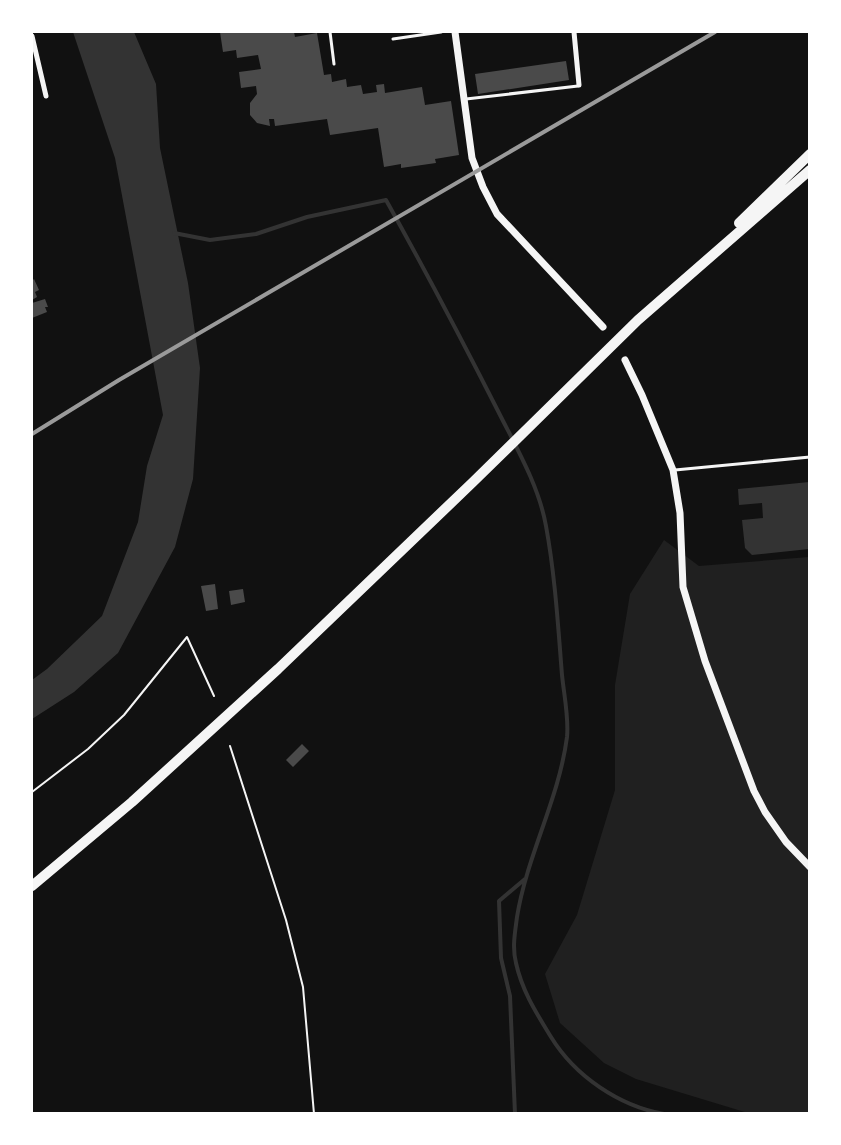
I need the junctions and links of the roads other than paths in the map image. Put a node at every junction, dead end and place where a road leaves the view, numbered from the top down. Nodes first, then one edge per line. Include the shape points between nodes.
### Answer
1 (330, 32) edge
2 (441, 32) edge
3 (455, 32) edge
4 (574, 32) edge
5 (32, 36) edge
6 (393, 39) dead end
7 (334, 64) dead end
8 (579, 85) joint
9 (46, 96) dead end
10 (464, 99) junction
11 (810, 154) edge
12 (810, 170) edge
13 (666, 295) junction
14 (603, 327) dead end
15 (625, 360) dead end
16 (810, 457) edge
17 (673, 470) junction
18 (810, 867) edge
19 (32, 886) edge

1 - 7 lane
2 - 6 lane
3 - 10 street
4 - 8 street
5 - 9 street
8 - 10 lane
10 - 14 street via 472,158 497,214
11 - 13 highway
12 - 13 highway
13 - 19 highway via 278,669
15 - 17 street
16 - 17 lane
17 - 18 street via 680,513 683,587 705,661 754,791 786,842

